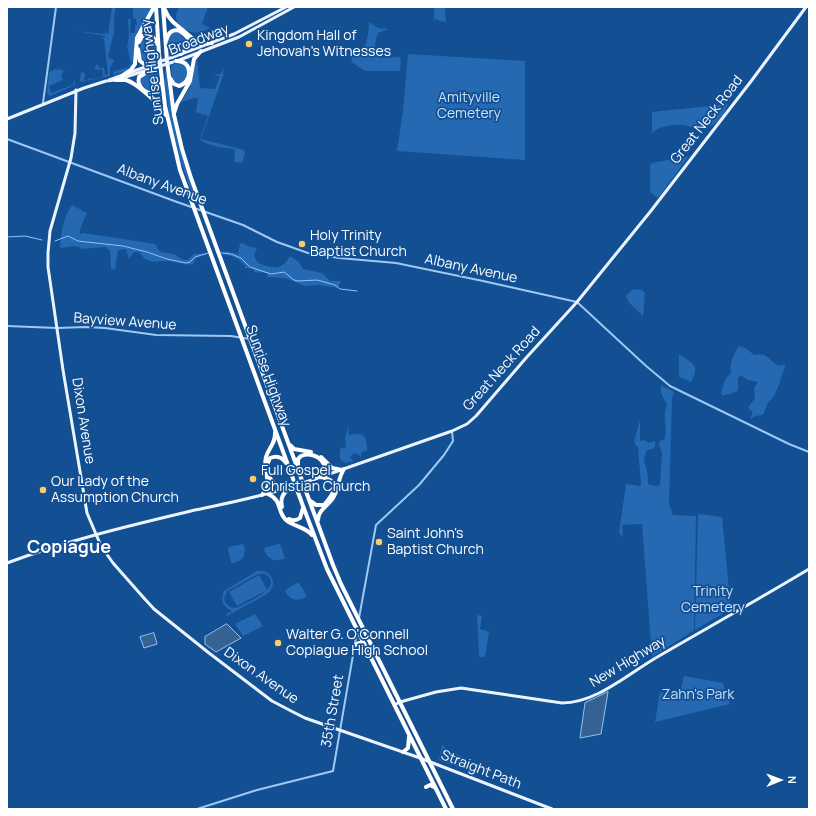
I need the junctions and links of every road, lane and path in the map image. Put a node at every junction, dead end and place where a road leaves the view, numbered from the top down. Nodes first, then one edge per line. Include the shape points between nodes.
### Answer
1 (56, 7) edge
2 (155, 7) edge
3 (163, 7) edge
4 (286, 7) edge
5 (294, 7) edge
6 (806, 7) edge
7 (165, 43) junction
8 (212, 43) junction
9 (159, 47) junction
10 (201, 51) junction
11 (181, 54) junction
12 (174, 60) junction
13 (152, 67) junction
14 (122, 76) junction
15 (169, 76) junction
16 (116, 80) junction
17 (106, 81) junction
18 (162, 81) junction
19 (76, 90) junction
20 (43, 103) junction
21 (174, 115) junction
22 (168, 118) junction
23 (7, 119) edge
24 (7, 138) edge
25 (70, 162) junction
26 (195, 209) junction
27 (203, 212) junction
28 (576, 302) junction
29 (7, 326) edge
30 (57, 328) junction
31 (242, 337) junction
32 (250, 339) junction
33 (275, 428) junction
34 (452, 431) junction
35 (287, 440) junction
36 (809, 452) edge
37 (289, 467) junction
38 (343, 469) junction
39 (298, 471) junction
40 (320, 477) junction
41 (291, 487) junction
42 (268, 494) junction
43 (262, 496) junction
44 (308, 498) junction
45 (303, 506) junction
46 (318, 525) junction
47 (96, 534) junction
48 (316, 540) junction
49 (7, 563) edge
50 (809, 569) edge
51 (359, 619) junction
52 (357, 630) junction
53 (364, 644) junction
54 (354, 645) junction
55 (400, 702) junction
56 (394, 705) junction
57 (340, 730) junction
58 (409, 737) junction
59 (403, 752) junction
60 (420, 758) junction
61 (430, 763) junction
62 (426, 787) dead end
63 (434, 787) junction
64 (197, 809) edge
65 (446, 809) edge
66 (453, 809) edge
67 (552, 809) edge

1 - 20 street
2 - 9 highway, Sunrise Highway
2 - 14 highway via 137,38 135,64
3 - 7 highway, Sunrise Highway
3 - 8 highway via 173,22 192,38 201,44
4 - 8 main road, Broadway
5 - 10 main road, Broadway via 239,36
6 - 28 main road, Great Neck Road via 650,212
7 - 11 highway via 169,33 175,30 181,32 189,43 188,48
7 - 15 highway, Sunrise Highway
8 - 11 main road, Broadway
9 - 13 highway via 149,34 139,40 140,61
9 - 18 highway, Sunrise Highway
10 - 12 main road, Broadway
10 - 21 highway via 194,59 190,81
11 - 12 main road, Broadway
12 - 13 main road, Broadway, bridge
12 - 15 highway via 185,62 189,72 181,86 172,82
13 - 14 main road, Broadway
13 - 16 main road, Broadway
13 - 18 highway via 139,77 140,87 148,93 154,93
14 - 17 main road, Broadway
15 - 21 highway, Sunrise Highway
16 - 17 main road, Broadway
16 - 22 highway via 131,82 157,103
17 - 19 main road, Broadway
18 - 22 highway, Sunrise Highway
19 - 20 main road, Broadway
19 - 25 main road, Dixon Avenue
20 - 23 main road, Broadway
21 - 27 highway, Sunrise Highway via 187,167
22 - 26 highway, Sunrise Highway via 180,170
24 - 25 street, Albany Avenue
25 - 26 street, Albany Avenue
25 - 30 main road, Dixon Avenue via 52,222 48,253
26 - 27 street, Albany Avenue
26 - 31 highway, Sunrise Highway
27 - 28 street, Albany Avenue via 243,225 277,242 308,253 396,263
27 - 32 highway, Sunrise Highway
28 - 34 main road, Great Neck Road via 476,416 467,424
28 - 36 street, Albany Avenue via 670,386
29 - 30 street, Bayview Avenue
30 - 31 street, Bayview Avenue via 99,328 156,335
30 - 47 main road, Dixon Avenue via 86,508
31 - 32 street, Bayview Avenue
31 - 33 highway, Sunrise Highway
32 - 35 highway, Sunrise Highway
33 - 37 highway, Sunrise Highway
33 - 43 highway via 275,438 266,457 268,486
34 - 38 main road, Great Neck Road
34 - 51 street, 35th Street via 453,442 444,455 419,485 376,525
35 - 38 highway via 294,449 318,455 332,468
35 - 39 highway, Sunrise Highway
37 - 41 highway via 278,456 270,458 267,465 268,476 276,486
37 - 45 highway, Sunrise Highway
38 - 40 main road, Great Neck Road
38 - 46 highway via 333,498 318,516
39 - 40 highway via 298,459 310,454 316,456 324,465
39 - 44 highway, Sunrise Highway
40 - 41 main road, Great Neck Road, bridge
40 - 44 highway via 333,483 335,487 331,497 320,506
41 - 42 main road, Great Neck Road
41 - 45 highway via 281,499 288,519 297,521 302,515
42 - 43 main road, Great Neck Road
42 - 48 highway via 276,498 286,520 310,532
43 - 47 main road, Great Neck Road
44 - 46 highway, Sunrise Highway
45 - 48 highway, Sunrise Highway
46 - 51 highway, Sunrise Highway via 336,572
47 - 49 main road, Great Neck Road
47 - 57 main road, Dixon Avenue via 113,563 143,597 193,641 272,701 305,718
48 - 52 highway, Sunrise Highway
50 - 55 main road, New Highway via 585,700 562,703 460,688
51 - 52 street, 35th Street
51 - 55 highway, Sunrise Highway
52 - 53 highway, Sunrise Highway
52 - 54 street, 35th Street
53 - 54 highway
53 - 56 highway, Sunrise Highway
54 - 57 street, 35th Street
55 - 56 main road, New Highway
55 - 61 highway, Sunrise Highway
56 - 58 highway, Sunrise Highway
57 - 59 main road
57 - 64 street, 35th Street via 333,771 257,790
58 - 59 highway via 408,748
58 - 60 highway, Sunrise Highway
59 - 60 main road, Straight Path
60 - 61 main road, Straight Path
60 - 63 highway, Sunrise Highway
61 - 66 highway, Sunrise Highway
61 - 67 main road, Straight Path
62 - 63 highway
63 - 65 highway, Sunrise Highway

